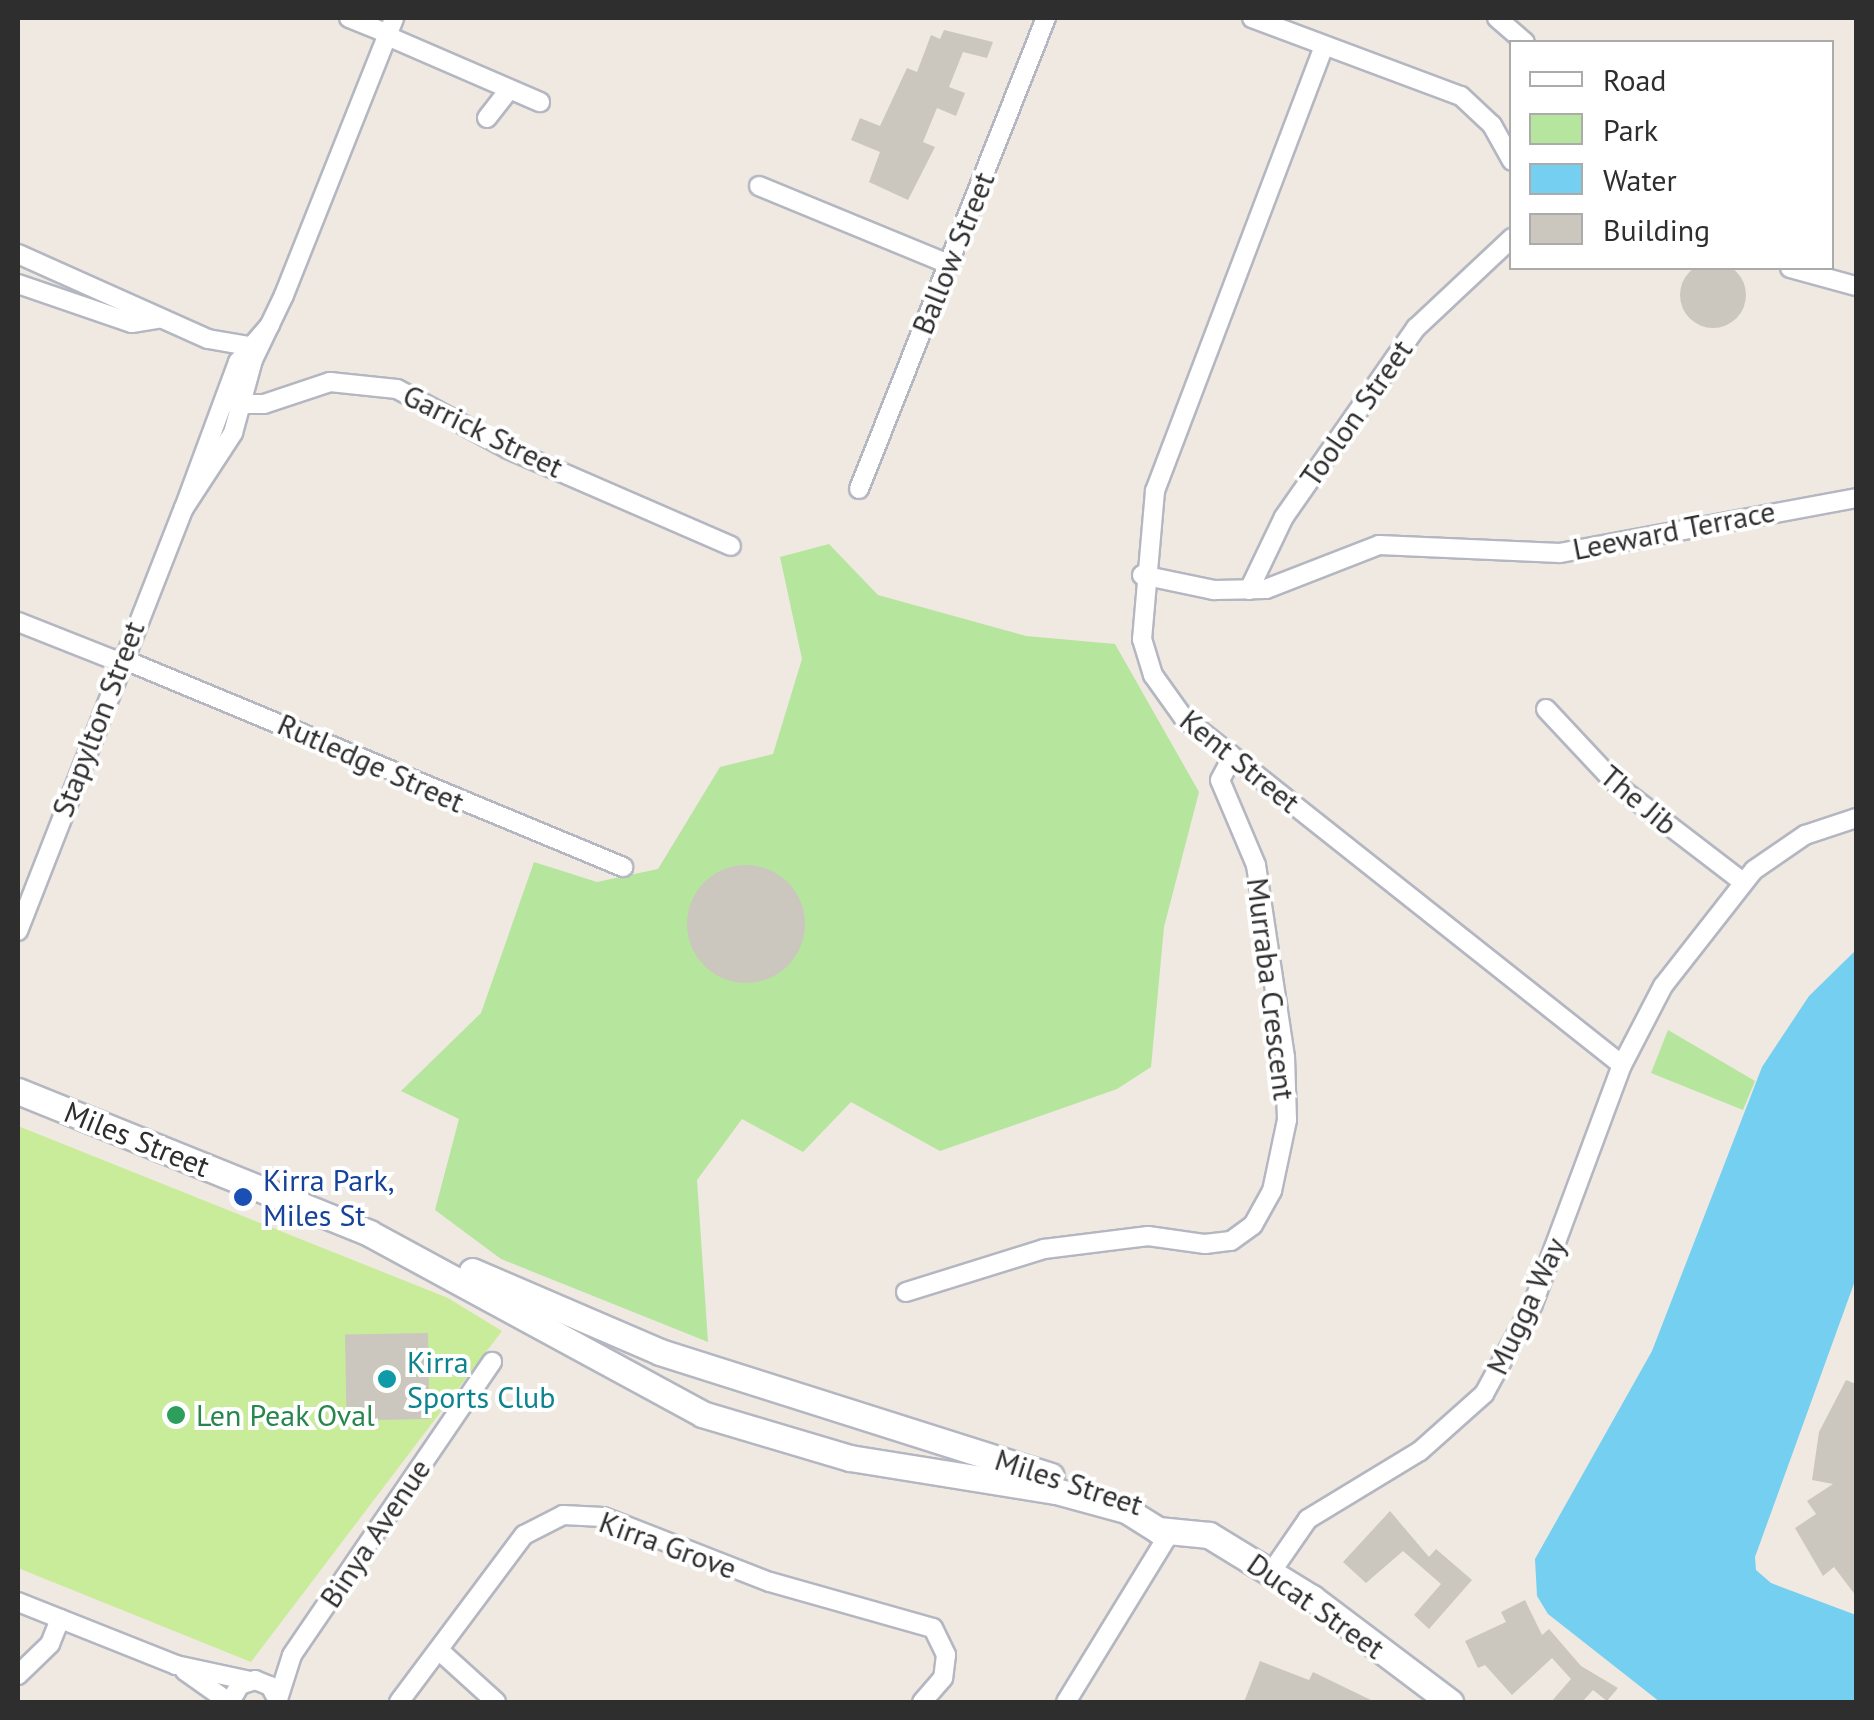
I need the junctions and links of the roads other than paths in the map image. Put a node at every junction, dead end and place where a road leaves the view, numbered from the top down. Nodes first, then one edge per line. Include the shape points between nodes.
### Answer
1 (348, 18) edge
2 (1046, 18) edge
3 (1252, 18) edge
4 (1497, 18) edge
5 (388, 29) edge
6 (1524, 40) edge
7 (1324, 46) junction
8 (508, 90) junction
9 (540, 102) dead end
10 (487, 118) dead end
11 (1509, 156) edge
12 (759, 186) dead end
13 (1509, 242) edge
14 (18, 254) edge
15 (948, 264) junction
16 (1797, 270) edge
17 (18, 284) edge
18 (1856, 286) edge
19 (158, 319) junction
20 (270, 325) junction
21 (249, 346) junction
22 (248, 375) junction
23 (232, 404) junction
24 (858, 489) dead end
25 (1856, 498) edge
26 (731, 546) dead end
27 (1142, 575) junction
28 (1249, 590) junction
29 (18, 622) edge
30 (119, 660) junction
31 (1546, 708) dead end
32 (1232, 757) junction
33 (1856, 818) edge
34 (623, 868) dead end
35 (1742, 882) junction
36 (18, 931) edge
37 (1622, 1065) junction
38 (18, 1091) edge
39 (368, 1234) junction
40 (906, 1292) dead end
41 (492, 1362) dead end
42 (1172, 1529) junction
43 (1272, 1571) junction
44 (18, 1602) edge
45 (60, 1620) junction
46 (442, 1653) junction
47 (292, 1655) junction
48 (176, 1665) junction
49 (18, 1675) edge
50 (252, 1680) junction
51 (1436, 1698) edge
52 (230, 1702) edge
53 (279, 1702) edge
54 (399, 1702) edge
55 (496, 1702) edge
56 (922, 1702) edge
57 (1066, 1702) edge

1 - 5 street
2 - 15 street, Ballow Street
3 - 7 street
4 - 6 street
5 - 8 street
5 - 20 street, Stapylton Street
7 - 11 street via 1461,96 1492,125
7 - 27 street, Kent Street via 1162,471
8 - 9 street
8 - 10 street
12 - 15 street
13 - 28 street, Toolon Street via 1416,328 1284,517
14 - 19 street via 138,303
15 - 24 street, Ballow Street
16 - 18 street
17 - 19 street via 132,324
19 - 21 street
20 - 21 street, Stapylton Street
20 - 22 street, Stapylton Street
21 - 22 street
21 - 23 street, Stapylton Street
22 - 23 street, Stapylton Street
23 - 26 street, Garrick Street via 330,382 398,388 508,449
23 - 30 street, Stapylton Street via 232,436 184,508
25 - 28 street, Leeward Terrace via 1560,553 1379,544 1297,581
27 - 28 street, Leeward Terrace
27 - 32 street, Kent Street via 1140,622 1153,675 1183,717
29 - 30 street, Rutledge Street
30 - 34 street, Rutledge Street
30 - 36 street, Stapylton Street
31 - 35 street, The Jib via 1618,787
32 - 37 street, Kent Street
32 - 40 street, Murraba Crescent via 1220,780 1256,865 1288,1120 1272,1191 1254,1224 1231,1241 1205,1244 1148,1236 1044,1248
33 - 35 street, Mugga Way via 1784,846
35 - 37 street, Mugga Way via 1663,986
37 - 43 street, Mugga Way via 1533,1304 1487,1390 1420,1450 1308,1519
38 - 39 street, Miles Street
39 - 42 street, Miles Street via 678,1358 1147,1506
39 - 42 street, Miles Street via 702,1414 850,1458 1056,1490
41 - 47 street, Binya Avenue
42 - 43 street, Ducat Street via 1209,1535
42 - 57 street
43 - 51 street, Ducat Street
44 - 45 street
45 - 48 street
45 - 49 street via 50,1644
46 - 54 street, Kirra Grove
46 - 55 street
46 - 56 street, Kirra Grove via 524,1535 563,1514 603,1517 770,1582 933,1628 946,1654 943,1678
47 - 50 street, Binya Avenue
47 - 53 street, Binya Avenue
48 - 50 street
48 - 52 street
50 - 52 street, Binya Avenue
50 - 53 street

